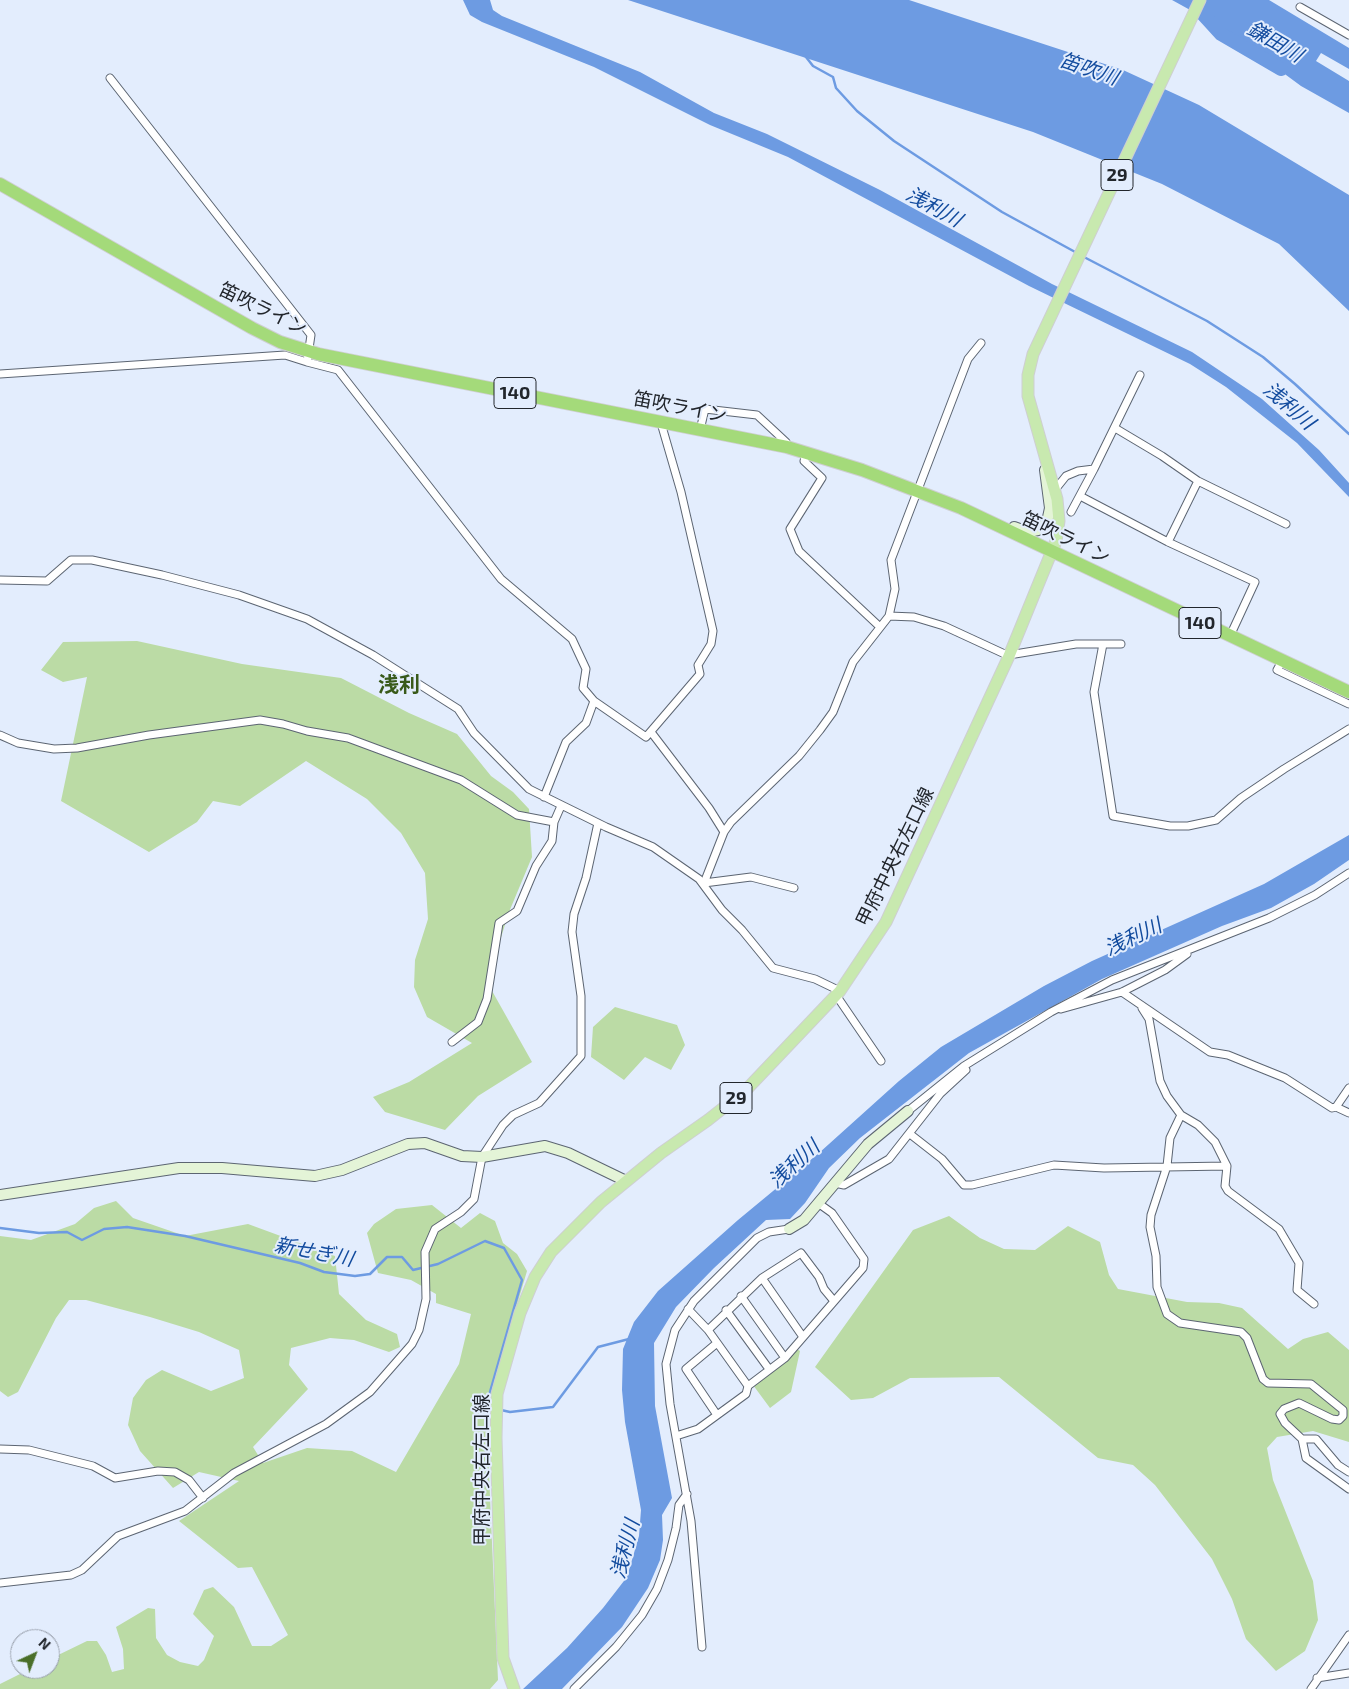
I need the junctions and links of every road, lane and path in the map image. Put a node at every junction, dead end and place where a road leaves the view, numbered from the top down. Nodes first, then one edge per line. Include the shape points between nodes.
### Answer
1 (1200, 0) edge
2 (1300, 7) dead end
3 (1349, 35) edge
4 (110, 78) dead end
5 (0, 184) edge
6 (981, 343) dead end
7 (308, 357) junction
8 (0, 374) edge
9 (1140, 375) dead end
10 (662, 423) junction
11 (1115, 428) junction
12 (700, 430) junction
13 (787, 448) junction
14 (806, 453) junction
15 (1044, 460) junction
16 (1094, 469) junction
17 (1198, 481) junction
18 (919, 491) junction
19 (1054, 491) junction
20 (1080, 496) junction
21 (961, 508) junction
22 (1071, 512) dead end
23 (1286, 524) dead end
24 (1168, 542) junction
25 (1052, 553) junction
26 (0, 580) edge
27 (889, 616) junction
28 (880, 627) junction
29 (1229, 637) junction
30 (1103, 644) junction
31 (1120, 644) dead end
32 (1009, 654) junction
33 (1282, 661) junction
34 (1349, 692) edge
35 (594, 701) junction
36 (1349, 704) edge
37 (1349, 729) edge
38 (651, 732) junction
39 (0, 735) edge
40 (544, 797) junction
41 (561, 806) junction
42 (554, 822) junction
43 (598, 823) junction
44 (724, 832) junction
45 (1349, 873) edge
46 (704, 883) junction
47 (794, 888) dead end
48 (1198, 946) junction
49 (1122, 992) junction
50 (838, 993) junction
51 (1142, 1008) junction
52 (1050, 1012) junction
53 (452, 1042) dead end
54 (881, 1061) dead end
55 (964, 1066) junction
56 (1349, 1088) edge
57 (1336, 1107) junction
58 (908, 1111) joint
59 (1349, 1113) edge
60 (1181, 1115) junction
61 (910, 1134) junction
62 (482, 1157) junction
63 (1167, 1166) junction
64 (1227, 1166) junction
65 (626, 1181) junction
66 (835, 1183) junction
67 (0, 1195) edge
68 (818, 1203) junction
69 (789, 1229) joint
70 (762, 1278) junction
71 (742, 1296) junction
72 (834, 1301) junction
73 (1314, 1304) dead end
74 (688, 1309) junction
75 (726, 1310) junction
76 (708, 1330) junction
77 (803, 1336) junction
78 (717, 1343) junction
79 (785, 1358) junction
80 (770, 1370) junction
81 (748, 1386) junction
82 (717, 1415) junction
83 (676, 1436) junction
84 (1302, 1439) junction
85 (0, 1449) edge
86 (1349, 1472) edge
87 (1349, 1489) edge
88 (687, 1494) junction
89 (203, 1498) junction
90 (0, 1583) edge
91 (1349, 1635) edge
92 (702, 1647) dead end
93 (1349, 1673) edge
94 (1317, 1678) junction
95 (511, 1687) edge
96 (574, 1689) edge
97 (1311, 1689) edge

1 - 15 main road, 甲府中央右左口線 / 29 via 1033,354 1028,386 1030,408
2 - 3 street
4 - 7 street via 310,335
5 - 7 highway, 笛吹ライン / 140
6 - 18 street via 968,359
7 - 8 street via 285,355
7 - 10 highway, 笛吹ライン / 140
7 - 35 street via 338,370 501,579 572,639 586,669 583,688
9 - 11 street
10 - 12 highway, 笛吹ライン / 140
10 - 38 street via 713,630 711,644 698,665 700,674
11 - 16 street
11 - 17 street
12 - 13 highway, 笛吹ライン / 140
12 - 13 street via 706,409 757,414 786,442
13 - 14 highway, 笛吹ライン / 140
14 - 18 highway, 笛吹ライン / 140
14 - 28 street via 804,461 822,478 790,529 799,551
15 - 19 main road, 甲府中央右左口線 / 29
15 - 21 street via 1050,508 1047,522 1038,530 1020,530
16 - 19 street via 1066,476
16 - 20 street
17 - 23 street
17 - 24 street
18 - 21 highway, 笛吹ライン / 140
18 - 27 street via 891,560 895,589
19 - 25 main road, 甲府中央右左口線 / 29 via 1059,521
20 - 22 street
20 - 24 street
21 - 25 highway, 笛吹ライン / 140
24 - 29 street via 1255,582
25 - 29 highway, 笛吹ライン / 140
25 - 32 main road, 甲府中央右左口線 / 29
26 - 40 street via 47,581 71,560 92,560 239,595 307,619 458,709 474,733 529,789
27 - 28 street
27 - 32 street via 914,617 944,626
28 - 44 street via 853,662 833,712 820,730 799,756
29 - 33 highway, 笛吹ライン / 140
30 - 31 street
30 - 32 street via 1076,644
30 - 37 street via 1094,692 1113,816 1170,826 1216,820 1277,774
32 - 50 main road, 甲府中央右左口線 / 29 via 904,887 886,922
33 - 34 highway, 笛吹ライン / 140
33 - 36 street via 1277,670
35 - 38 street via 646,737
35 - 40 street via 586,723 566,742
38 - 44 street
39 - 42 street via 33,747 62,749 260,720 348,738 462,780 517,815
40 - 41 street
41 - 42 street
41 - 43 street
42 - 53 street via 552,841 536,866 517,911 499,923 487,999 478,1022
43 - 46 street via 653,847
43 - 62 street via 572,932 580,981 581,1056 539,1103 513,1115 503,1125
44 - 46 street
45 - 48 street via 1315,895 1269,918
46 - 47 street via 751,877
46 - 50 street via 722,910 773,968 815,979
48 - 49 street via 1165,970
48 - 52 street via 1112,980
49 - 51 street
49 - 52 street
50 - 54 street
50 - 65 main road, 甲府中央右左口線 / 29 via 746,1090
51 - 57 street via 1210,1052 1228,1055 1285,1078 1332,1108
51 - 60 street via 1149,1019 1160,1081
52 - 55 street
55 - 58 street
55 - 61 street via 966,1070 940,1094
56 - 57 street
57 - 59 street
58 - 66 street via 868,1144
60 - 63 street via 1170,1138
60 - 64 street via 1198,1125 1215,1142
61 - 63 street via 942,1159 964,1185 1054,1164 1104,1168
61 - 66 street via 889,1160 844,1185
62 - 65 street via 545,1146 568,1153
62 - 67 street via 462,1156 426,1143 408,1144 342,1170 315,1176 222,1168 179,1168
62 - 89 street via 474,1198 461,1212 435,1229 424,1252 426,1299 412,1344 370,1392 326,1424 234,1473
63 - 64 street
63 - 84 street via 1150,1227 1156,1256 1157,1287 1167,1314 1180,1323 1236,1329 1247,1338 1263,1379 1268,1383 1311,1384 1343,1410 1339,1420 1299,1403 1284,1409 1280,1414 1285,1423
64 - 73 street via 1225,1186 1228,1191 1278,1229 1299,1263 1297,1290
65 - 95 main road, 甲府中央右左口線 / 29 via 551,1252 534,1277 497,1394 503,1658
66 - 68 street
68 - 69 street via 804,1220
68 - 72 street via 832,1213 864,1259 863,1268
69 - 74 street via 769,1232 758,1238
70 - 71 street
70 - 72 street via 801,1253
70 - 77 street
71 - 75 street
71 - 79 street
72 - 77 street
74 - 76 street
74 - 83 street via 675,1330 666,1364
75 - 76 street
75 - 80 street
76 - 78 street
77 - 79 street
78 - 81 street
78 - 82 street via 686,1369
79 - 80 street
80 - 81 street
81 - 82 street via 746,1394
82 - 83 street via 698,1429
83 - 88 street
84 - 86 street via 1316,1439
84 - 87 street via 1306,1458
85 - 89 street via 29,1450 93,1466 115,1478 158,1471 175,1472 189,1480
88 - 92 street
88 - 96 street via 679,1505 668,1560 657,1589 616,1647
89 - 90 street via 166,1520 118,1536 82,1570 71,1575
91 - 94 street
93 - 94 street
94 - 97 street

